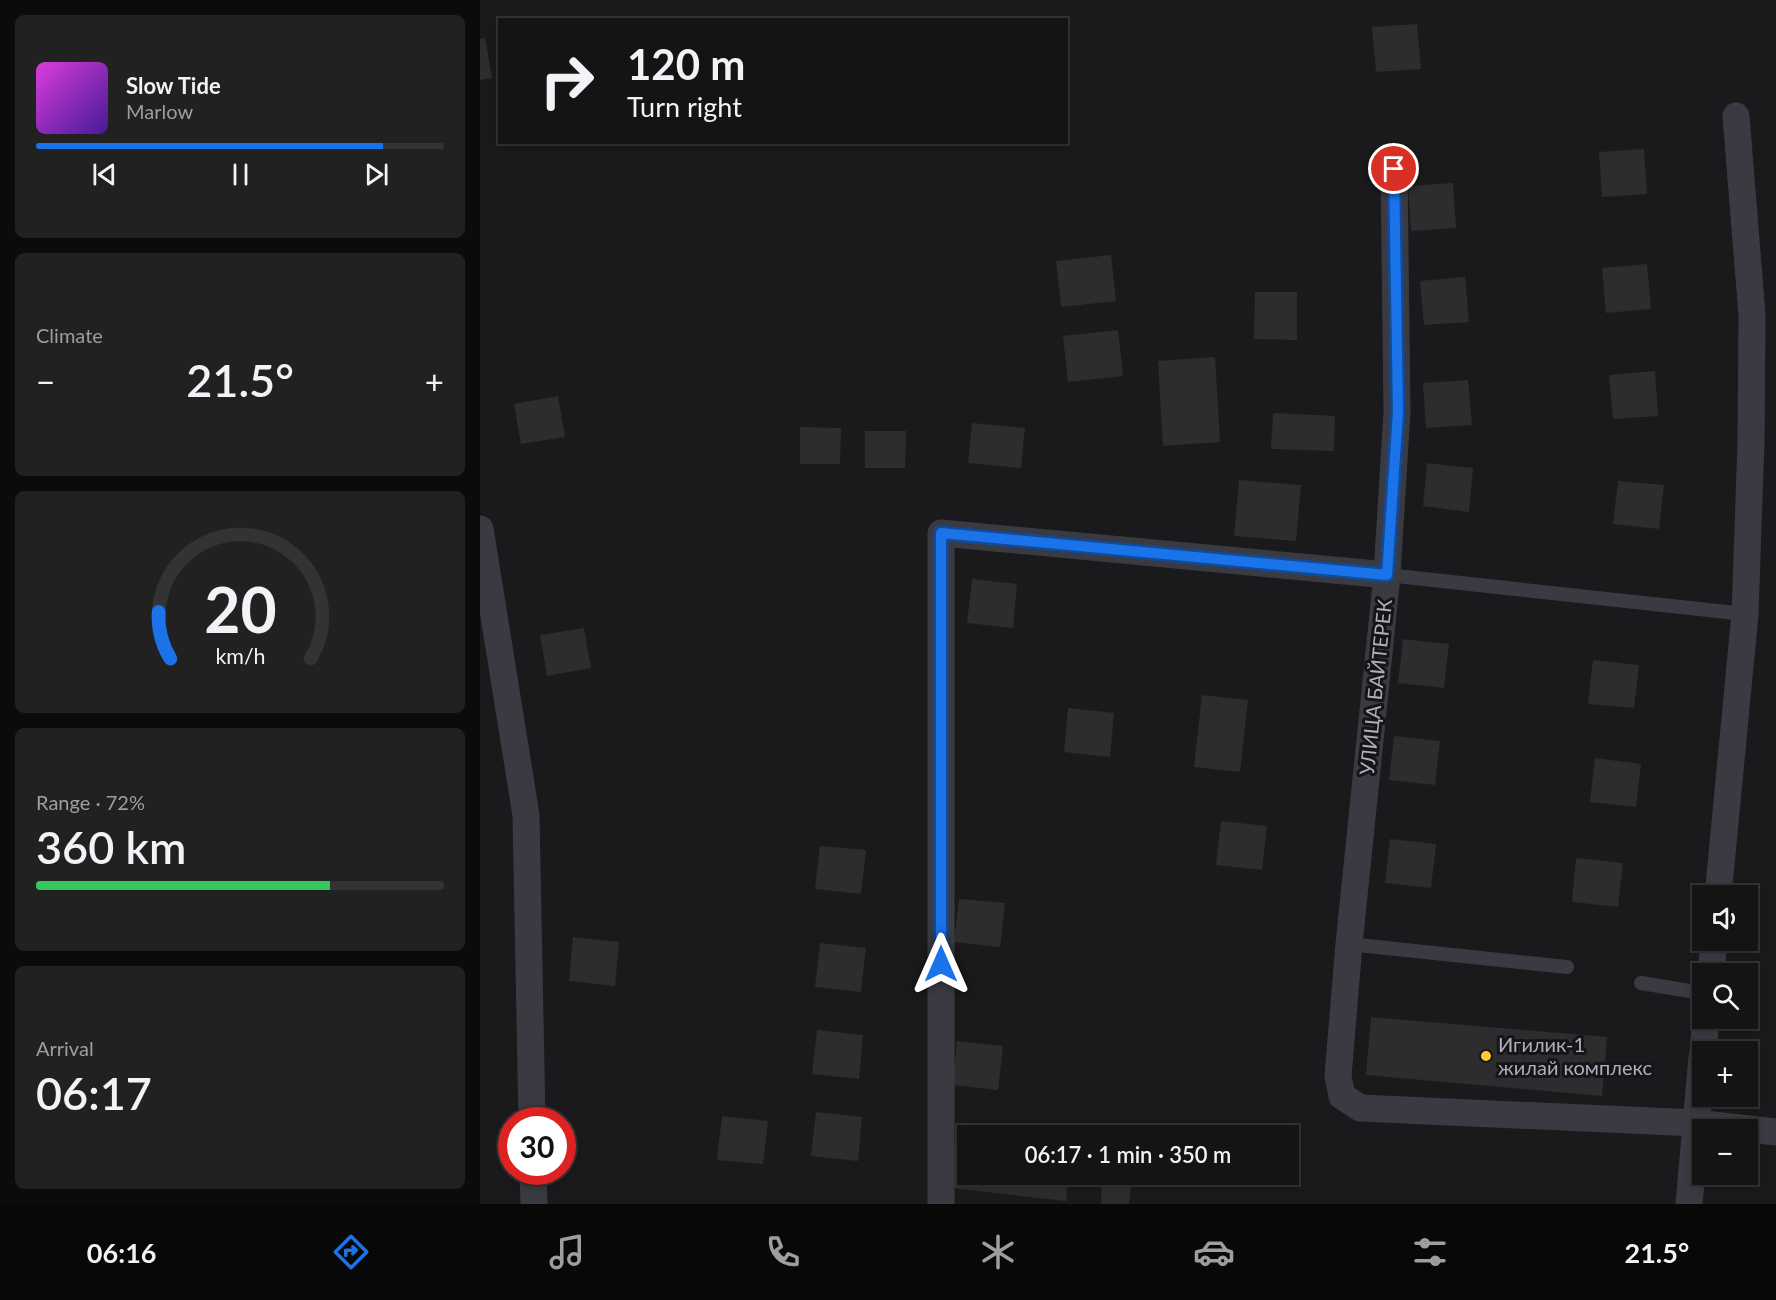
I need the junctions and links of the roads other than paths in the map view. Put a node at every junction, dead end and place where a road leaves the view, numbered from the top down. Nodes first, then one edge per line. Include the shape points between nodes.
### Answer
1 (1736, 116) dead end
2 (1394, 169) dead end
3 (480, 529) edge
4 (1387, 575) junction
5 (1745, 614) junction
6 (487, 618) edge
7 (1719, 885) edge
8 (1349, 944) junction
9 (1567, 967) dead end
10 (1641, 983) dead end
11 (1692, 991) edge
12 (532, 1107) edge
13 (1692, 1123) edge
14 (1758, 1130) edge
15 (1776, 1132) edge
16 (1692, 1169) edge
17 (533, 1185) edge
18 (534, 1204) edge
19 (941, 1204) edge
20 (1689, 1204) edge

1 - 5 street via 1752,315
2 - 4 street, УЛИЦА БАЙТЕРЕК via 1398,412
3 - 6 street
4 - 5 lane
4 - 8 street, УЛИЦА БАЙТЕРЕК
4 - 19 street via 941,533
5 - 7 street
6 - 12 street via 526,815
8 - 9 lane
8 - 13 street, УЛИЦА БАЙТЕРЕК via 1338,1076 1342,1096 1360,1108
10 - 11 lane
14 - 15 street
16 - 20 street
17 - 18 street

